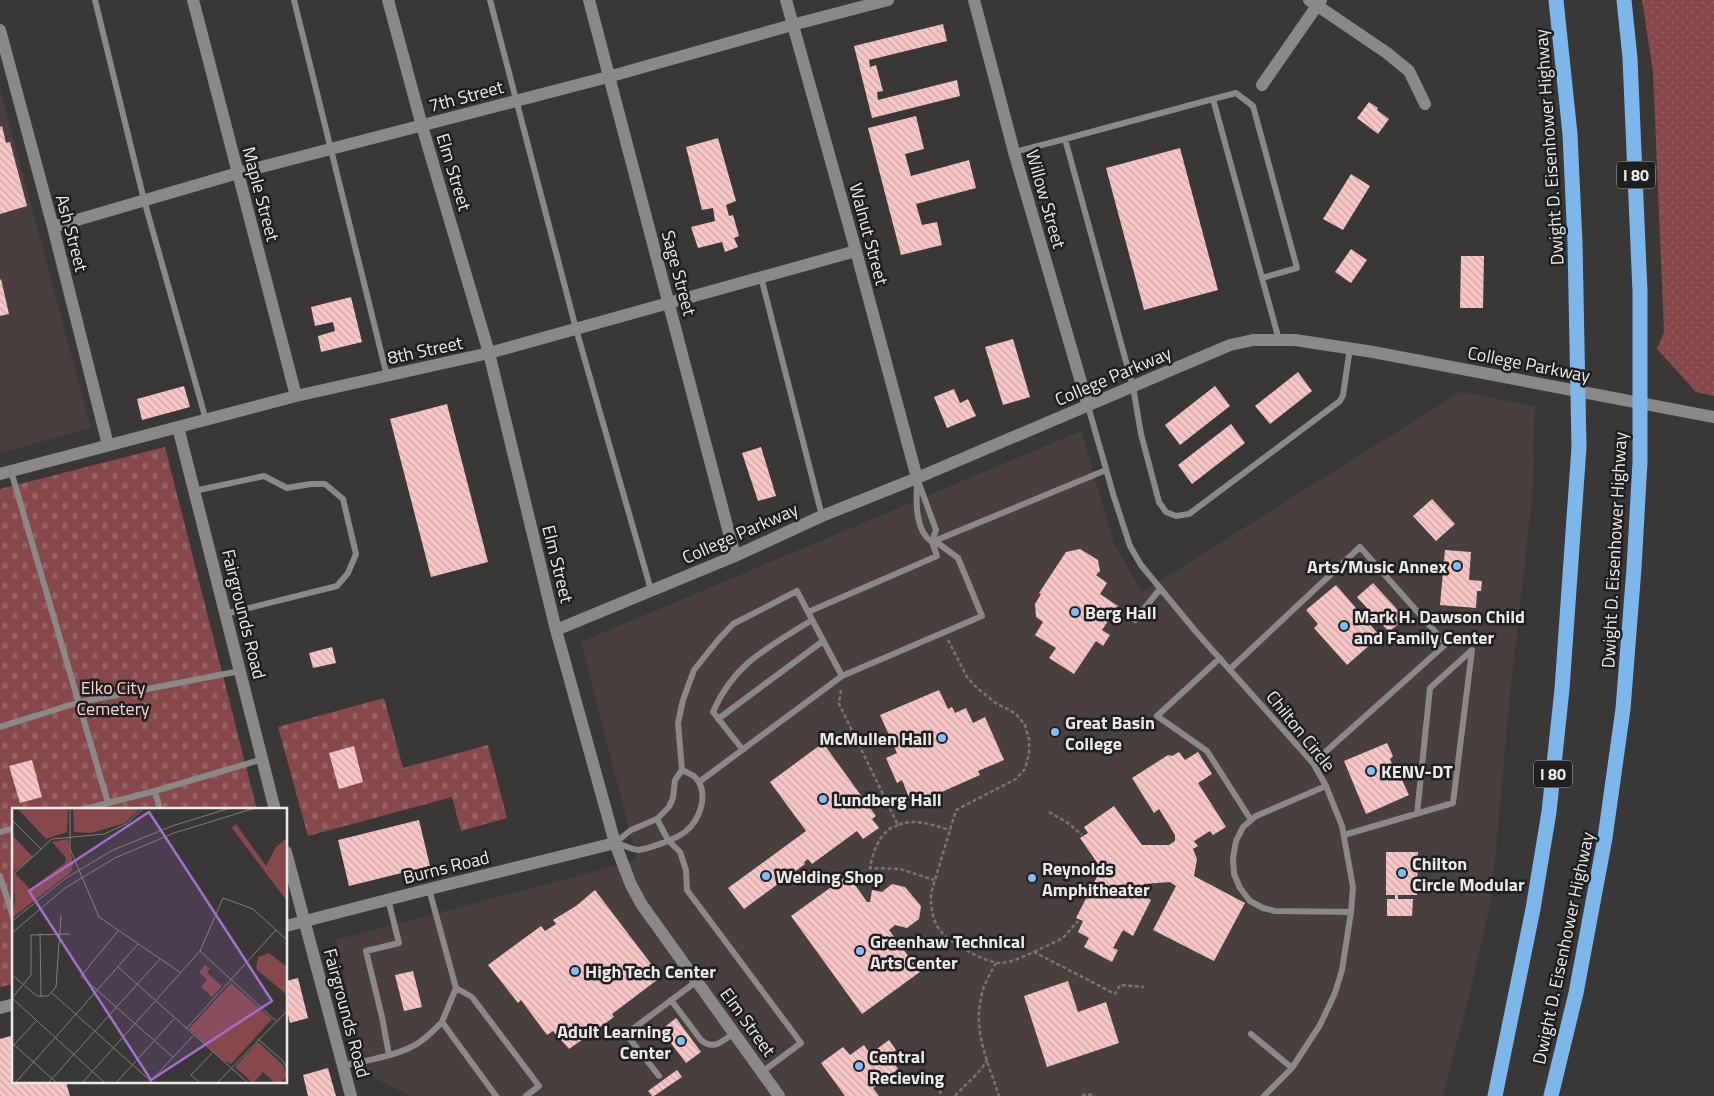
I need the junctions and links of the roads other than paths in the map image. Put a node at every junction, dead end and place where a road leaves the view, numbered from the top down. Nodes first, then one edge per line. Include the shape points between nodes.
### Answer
1 (94, 0) edge
2 (193, 0) edge
3 (294, 0) edge
4 (388, 0) edge
5 (490, 0) edge
6 (589, 0) edge
7 (786, 0) edge
8 (888, 0) edge
9 (974, 0) edge
10 (1556, 0) edge
11 (1624, 0) edge
12 (1316, 2) edge
13 (792, 25) junction
14 (0, 30) edge
15 (608, 77) junction
16 (1262, 85) dead end
17 (1213, 99) junction
18 (516, 101) junction
19 (1425, 104) dead end
20 (422, 126) junction
21 (1065, 139) junction
22 (330, 149) junction
23 (1014, 152) junction
24 (238, 173) junction
25 (144, 200) junction
26 (53, 227) junction
27 (856, 251) junction
28 (761, 277) junction
29 (1262, 278) junction
30 (669, 302) junction
31 (576, 329) junction
32 (1278, 340) junction
33 (1350, 348) junction
34 (489, 353) junction
35 (387, 376) junction
36 (1133, 387) junction
37 (296, 396) junction
38 (1088, 406) junction
39 (1714, 416) edge
40 (206, 420) junction
41 (178, 427) junction
42 (108, 445) junction
43 (1106, 470) junction
44 (6, 473) edge
45 (917, 478) junction
46 (194, 492) junction
47 (822, 516) junction
48 (933, 541) junction
49 (735, 556) junction
50 (1160, 588) junction
51 (651, 590) junction
52 (808, 612) junction
53 (225, 614) junction
54 (812, 620) junction
55 (1135, 620) dead end
56 (556, 630) junction
57 (823, 641) junction
58 (1220, 658) junction
59 (1230, 669) junction
60 (240, 672) junction
61 (842, 676) junction
62 (80, 702) junction
63 (718, 719) junction
64 (0, 727) edge
65 (743, 750) junction
66 (263, 759) junction
67 (1313, 763) junction
68 (682, 770) junction
69 (699, 782) junction
70 (1326, 786) junction
71 (155, 791) junction
72 (108, 803) junction
73 (89, 808) edge
74 (159, 808) edge
75 (275, 808) edge
76 (1417, 814) junction
77 (657, 819) junction
78 (1251, 820) junction
79 (1344, 834) junction
80 (668, 840) junction
81 (615, 843) junction
82 (288, 860) edge
83 (0, 876) edge
84 (429, 889) junction
85 (388, 899) junction
86 (1351, 912) junction
87 (12, 914) edge
88 (304, 921) junction
89 (288, 925) edge
90 (696, 981) junction
91 (456, 988) junction
92 (671, 1000) junction
93 (442, 1022) junction
94 (734, 1032) junction
95 (1251, 1034) dead end
96 (389, 1055) junction
97 (343, 1066) junction
98 (1292, 1068) junction
99 (762, 1072) junction
100 (658, 1076) dead end
101 (351, 1096) edge
102 (496, 1096) edge
103 (526, 1096) edge
104 (779, 1096) edge
105 (1264, 1096) edge
106 (1495, 1096) edge
107 (1551, 1096) edge

1 - 25 lane
2 - 24 street, Maple Street
3 - 22 lane
4 - 20 street, Elm Street
5 - 18 lane
6 - 15 street, Sage Street
7 - 13 street, Walnut Street
8 - 13 street, 7th Street
9 - 23 street, Willow Street
10 - 106 highway, Dwight D. Eisenhower Highway / I 80 via 1570,134 1579,447 1562,689 1549,812
11 - 107 highway, Dwight D. Eisenhower Highway / I 80 via 1635,140 1641,350 1640,462 1623,709 1607,829 1576,993
12 - 16 street
12 - 19 street via 1387,52 1409,72
13 - 15 street, 7th Street
13 - 27 street, Walnut Street
14 - 26 street, Ash Street
15 - 18 street, 7th Street
15 - 30 street, Sage Street
17 - 21 lane
17 - 29 lane
17 - 29 lane via 1236,93 1253,106 1297,268
18 - 20 street, 7th Street
18 - 31 lane
20 - 22 street, 7th Street
20 - 34 street, Elm Street
21 - 23 lane
21 - 36 lane
22 - 24 street, 7th Street
22 - 35 lane
23 - 38 street, Willow Street
24 - 25 street, 7th Street
24 - 37 street, Maple Street
25 - 26 street, 7th Street
25 - 40 lane
26 - 42 street, Ash Street
27 - 28 street, 8th Street
27 - 45 street, Walnut Street
28 - 30 street, 8th Street
28 - 47 lane
29 - 32 lane
30 - 31 street, 8th Street
30 - 49 street, Sage Street
31 - 34 street, 8th Street
31 - 51 lane
32 - 33 street, College Parkway
32 - 36 street, College Parkway via 1253,340 1230,345
33 - 36 lane via 1340,401 1189,514 1176,516 1166,512 1158,502
33 - 39 street, College Parkway
34 - 35 street, 8th Street
34 - 56 street, Elm Street
35 - 37 street, 8th Street
36 - 38 street, College Parkway
37 - 40 street, 8th Street
38 - 43 lane, Chilton Circle
38 - 45 street, College Parkway
40 - 41 street, 8th Street
41 - 42 street, 8th Street
41 - 46 street, Fairgrounds Road
42 - 44 street, 8th Street
43 - 48 lane
43 - 50 lane, Chilton Circle via 1130,546
44 - 62 lane
45 - 47 street, College Parkway
45 - 48 lane via 936,530
45 - 48 lane via 916,510 925,538
46 - 53 street, Fairgrounds Road
46 - 53 lane via 264,476 287,488 325,484 343,499 356,554 348,573 336,586
47 - 49 street, College Parkway
48 - 52 lane via 937,556
48 - 61 lane via 958,558 982,616
49 - 51 street, College Parkway
50 - 55 lane
50 - 58 lane, Chilton Circle
51 - 56 street, College Parkway
52 - 54 lane
52 - 68 lane via 797,591 733,624 694,670 682,700 678,723
53 - 60 street, Fairgrounds Road
54 - 57 lane
54 - 63 lane via 753,657 734,675 713,712
56 - 81 street, Elm Street
57 - 61 lane
57 - 63 lane
58 - 59 lane, Chilton Circle
58 - 78 lane via 1157,716 1207,751
59 - 67 lane, Chilton Circle
59 - 67 lane via 1360,547 1446,644
60 - 62 lane
60 - 66 street, Fairgrounds Road
61 - 65 lane
62 - 64 lane
62 - 72 lane
63 - 65 lane
65 - 69 lane
66 - 71 lane
66 - 75 street, Fairgrounds Road
67 - 70 lane, Chilton Circle
68 - 69 lane
68 - 77 lane via 675,780 669,807
69 - 80 lane via 702,805 696,819 685,832
70 - 78 lane
70 - 79 lane, Chilton Circle
71 - 72 lane
71 - 74 lane
72 - 73 lane
76 - 76 lane via 1453,803 1472,650 1430,688
76 - 79 lane
77 - 80 lane
77 - 81 lane via 631,830
78 - 86 lane via 1236,841 1233,858 1234,874 1250,901 1276,911
79 - 86 lane, Chilton Circle via 1353,887
80 - 81 lane via 637,850
80 - 99 lane via 680,852 686,870 687,890 801,1043
81 - 84 street, Burns Road
81 - 90 street, Elm Street via 642,905
82 - 88 street, Fairgrounds Road
83 - 87 lane
84 - 85 street, Burns Road
84 - 91 lane
85 - 88 street, Burns Road
85 - 96 lane via 399,943 366,951
86 - 98 lane, Chilton Circle via 1335,993 1320,1025
88 - 89 street, Burns Road
88 - 97 street, Fairgrounds Road
90 - 92 lane
90 - 94 street, Elm Street
91 - 93 lane
91 - 103 lane via 472,997 540,1086
92 - 94 lane via 706,1044 718,1044
92 - 100 lane via 626,1034
93 - 96 lane via 415,1045
93 - 102 lane
94 - 99 street, Elm Street
95 - 98 lane
96 - 97 lane
97 - 101 street, Fairgrounds Road
98 - 105 lane, Chilton Circle
99 - 104 street, Elm Street

